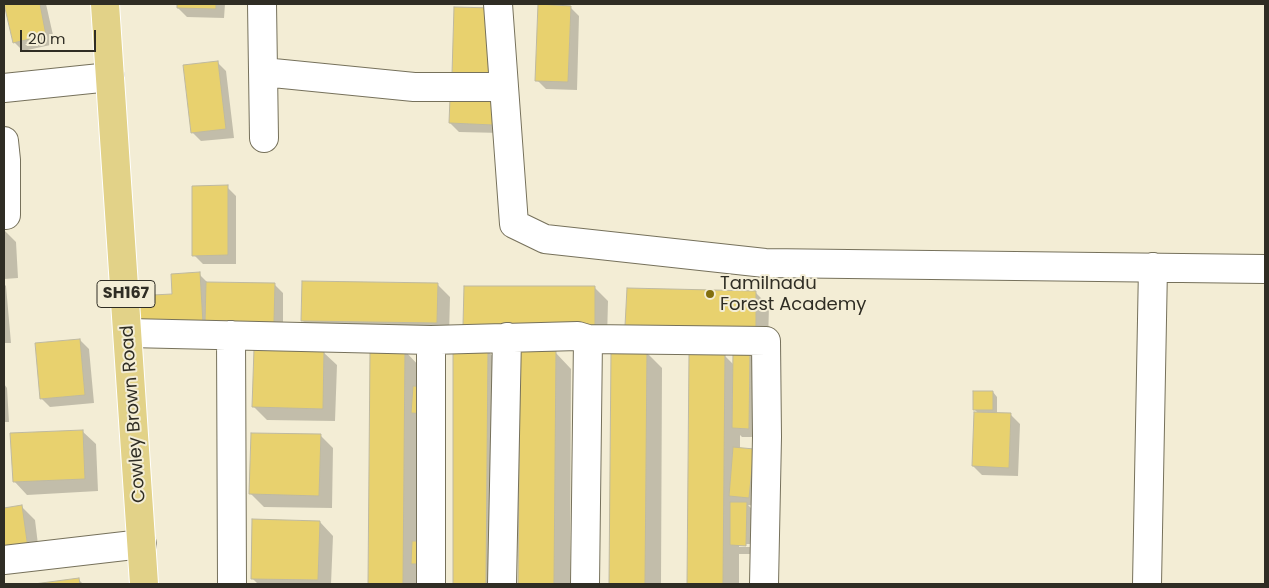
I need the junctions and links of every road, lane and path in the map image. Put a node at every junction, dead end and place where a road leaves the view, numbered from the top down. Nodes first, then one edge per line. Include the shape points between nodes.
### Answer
1 (106, 4) edge
2 (262, 4) edge
3 (498, 4) edge
4 (263, 72) junction
5 (110, 77) junction
6 (502, 86) junction
7 (4, 88) edge
8 (264, 138) dead end
9 (5, 154) edge
10 (4, 215) edge
11 (1153, 267) junction
12 (1265, 269) edge
13 (128, 333) junction
14 (231, 335) junction
15 (507, 337) junction
16 (588, 339) junction
17 (431, 340) junction
18 (142, 544) junction
19 (4, 560) edge
20 (144, 584) edge
21 (232, 584) edge
22 (431, 584) edge
23 (502, 584) edge
24 (585, 584) edge
25 (764, 584) edge
26 (1147, 584) edge

1 - 5 main road, Cowley Brown Road / SH167
2 - 4 street
3 - 6 street
4 - 6 street via 414,87
4 - 8 street
5 - 7 street
5 - 13 main road, Cowley Brown Road / SH167
6 - 11 street via 514,224 545,239 766,263
9 - 10 street
11 - 12 street
11 - 26 street
13 - 14 street
13 - 18 main road, Cowley Brown Road / SH167
14 - 17 street
14 - 21 street
15 - 16 street via 578,336
15 - 17 street
15 - 23 street
16 - 24 street
16 - 25 street via 766,341
17 - 22 street
18 - 19 street
18 - 20 main road, Cowley Brown Road / SH167

